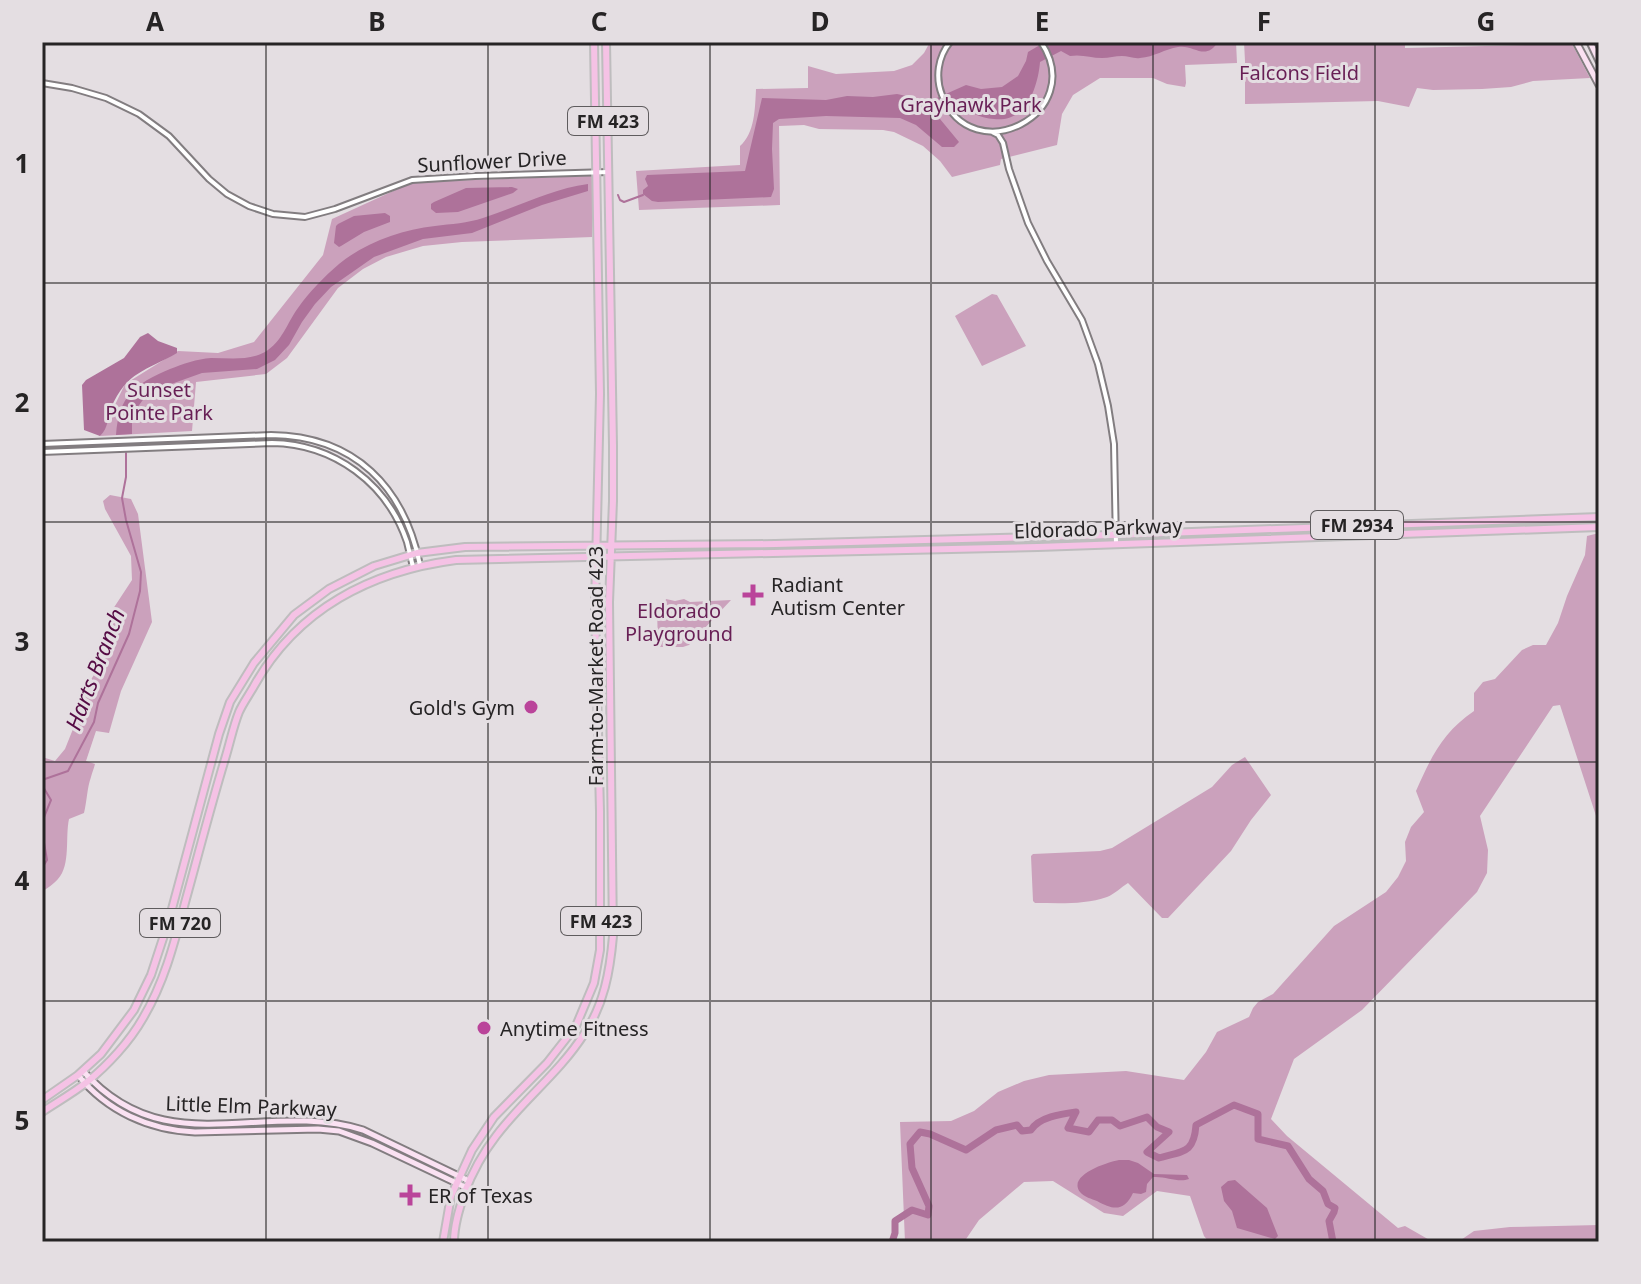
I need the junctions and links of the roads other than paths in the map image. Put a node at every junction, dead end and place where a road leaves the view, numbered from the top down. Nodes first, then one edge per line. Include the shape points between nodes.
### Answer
1 (594, 42) edge
2 (606, 42) edge
3 (950, 42) edge
4 (1041, 42) edge
5 (1576, 42) edge
6 (1590, 42) edge
7 (1599, 61) edge
8 (42, 83) edge
9 (1599, 85) edge
10 (1013, 129) junction
11 (992, 132) junction
12 (1003, 143) junction
13 (597, 172) junction
14 (609, 172) junction
15 (600, 394) junction
16 (612, 394) junction
17 (42, 444) edge
18 (42, 452) edge
19 (1599, 517) edge
20 (1599, 527) edge
21 (1116, 535) junction
22 (1116, 544) junction
23 (737, 545) junction
24 (598, 546) junction
25 (610, 546) junction
26 (505, 547) junction
27 (414, 554) junction
28 (737, 554) junction
29 (598, 557) junction
30 (610, 557) junction
31 (505, 559) junction
32 (416, 566) junction
33 (597, 670) junction
34 (611, 670) junction
35 (600, 811) junction
36 (612, 811) junction
37 (547, 1063) junction
38 (555, 1070) junction
39 (80, 1073) junction
40 (88, 1082) junction
41 (42, 1100) edge
42 (42, 1112) edge
43 (305, 1122) junction
44 (305, 1130) junction
45 (457, 1180) junction
46 (468, 1185) junction
47 (443, 1242) edge
48 (454, 1242) edge

1 - 13 main road, Farm-to-Market Road 423 / FM 423
2 - 14 main road, Farm-to-Market Road 423 / FM 423
3 - 11 street via 940,62 940,89 961,121
4 - 10 street via 1052,81 1036,115
5 - 9 main road
6 - 7 main road
8 - 13 street, Sunflower Drive via 106,98 139,114 227,194 273,214 305,217 412,180
10 - 11 street
10 - 12 street
11 - 12 street
12 - 21 street via 1028,223 1082,320 1098,364 1114,444
13 - 14 street, Sunflower Drive
13 - 15 main road, Farm-to-Market Road 423 / FM 423
14 - 16 main road, Farm-to-Market Road 423 / FM 423
15 - 16 main road
15 - 24 main road, Farm-to-Market Road 423 / FM 423
16 - 25 main road, Farm-to-Market Road 423 / FM 423
17 - 27 street via 271,435 316,440 354,458 386,486 413,535
18 - 27 street via 272,443 312,448 344,462 379,491
19 - 21 main road, Eldorado Parkway / FM 2934
20 - 22 main road, Eldorado Parkway / FM 2934
21 - 22 street
21 - 23 main road, Eldorado Parkway / FM 2934
22 - 28 main road, Eldorado Parkway / FM 2934
23 - 25 main road, Eldorado Parkway / FM 2934
23 - 28 main road
24 - 25 main road, Eldorado Parkway / FM 2934
24 - 26 main road, Eldorado Parkway
24 - 29 main road, Farm-to-Market Road 423 / FM 423
25 - 30 main road, Farm-to-Market Road 423 / FM 423
26 - 27 main road, Eldorado Parkway
26 - 31 main road
27 - 32 street
27 - 39 main road, Eldorado Parkway via 374,566 329,589 294,615 254,663 230,702 219,734 151,975 118,1033
28 - 30 main road, Eldorado Parkway / FM 2934
29 - 30 main road, Eldorado Parkway / FM 2934
29 - 31 main road, FM 720
29 - 33 main road, Farm-to-Market Road 423 / FM 423
30 - 34 main road, Farm-to-Market Road 423 / FM 423
31 - 32 main road, FM 720
32 - 40 main road, FM 720 via 373,580 330,603 293,633 264,668 240,711 161,982 137,1027
33 - 34 main road
33 - 35 main road, Farm-to-Market Road 423 / FM 423
34 - 36 main road, Farm-to-Market Road 423 / FM 423
35 - 36 main road
35 - 37 main road, Farm-to-Market Road 423 / FM 423 via 601,936 596,971 576,1026
36 - 38 main road, Farm-to-Market Road 423 / FM 423 via 608,978 586,1032
37 - 38 main road
37 - 45 main road, Farm-to-Market Road 423 / FM 423 via 485,1128
38 - 46 main road, Farm-to-Market Road 423 / FM 423 via 496,1135
39 - 40 main road, Little Elm Parkway
39 - 41 main road, Eldorado Parkway
40 - 42 main road, FM 720
40 - 43 main road, Little Elm Parkway via 129,1109 167,1122
40 - 44 main road, Little Elm Parkway via 125,1114 177,1132
43 - 44 main road
43 - 45 main road, Little Elm Parkway via 363,1130
44 - 45 main road, Little Elm Parkway via 351,1134
45 - 46 main road, Little Elm Parkway
45 - 47 main road, Farm-to-Market Road 423 / FM 423
46 - 48 main road, Farm-to-Market Road 423 / FM 423

